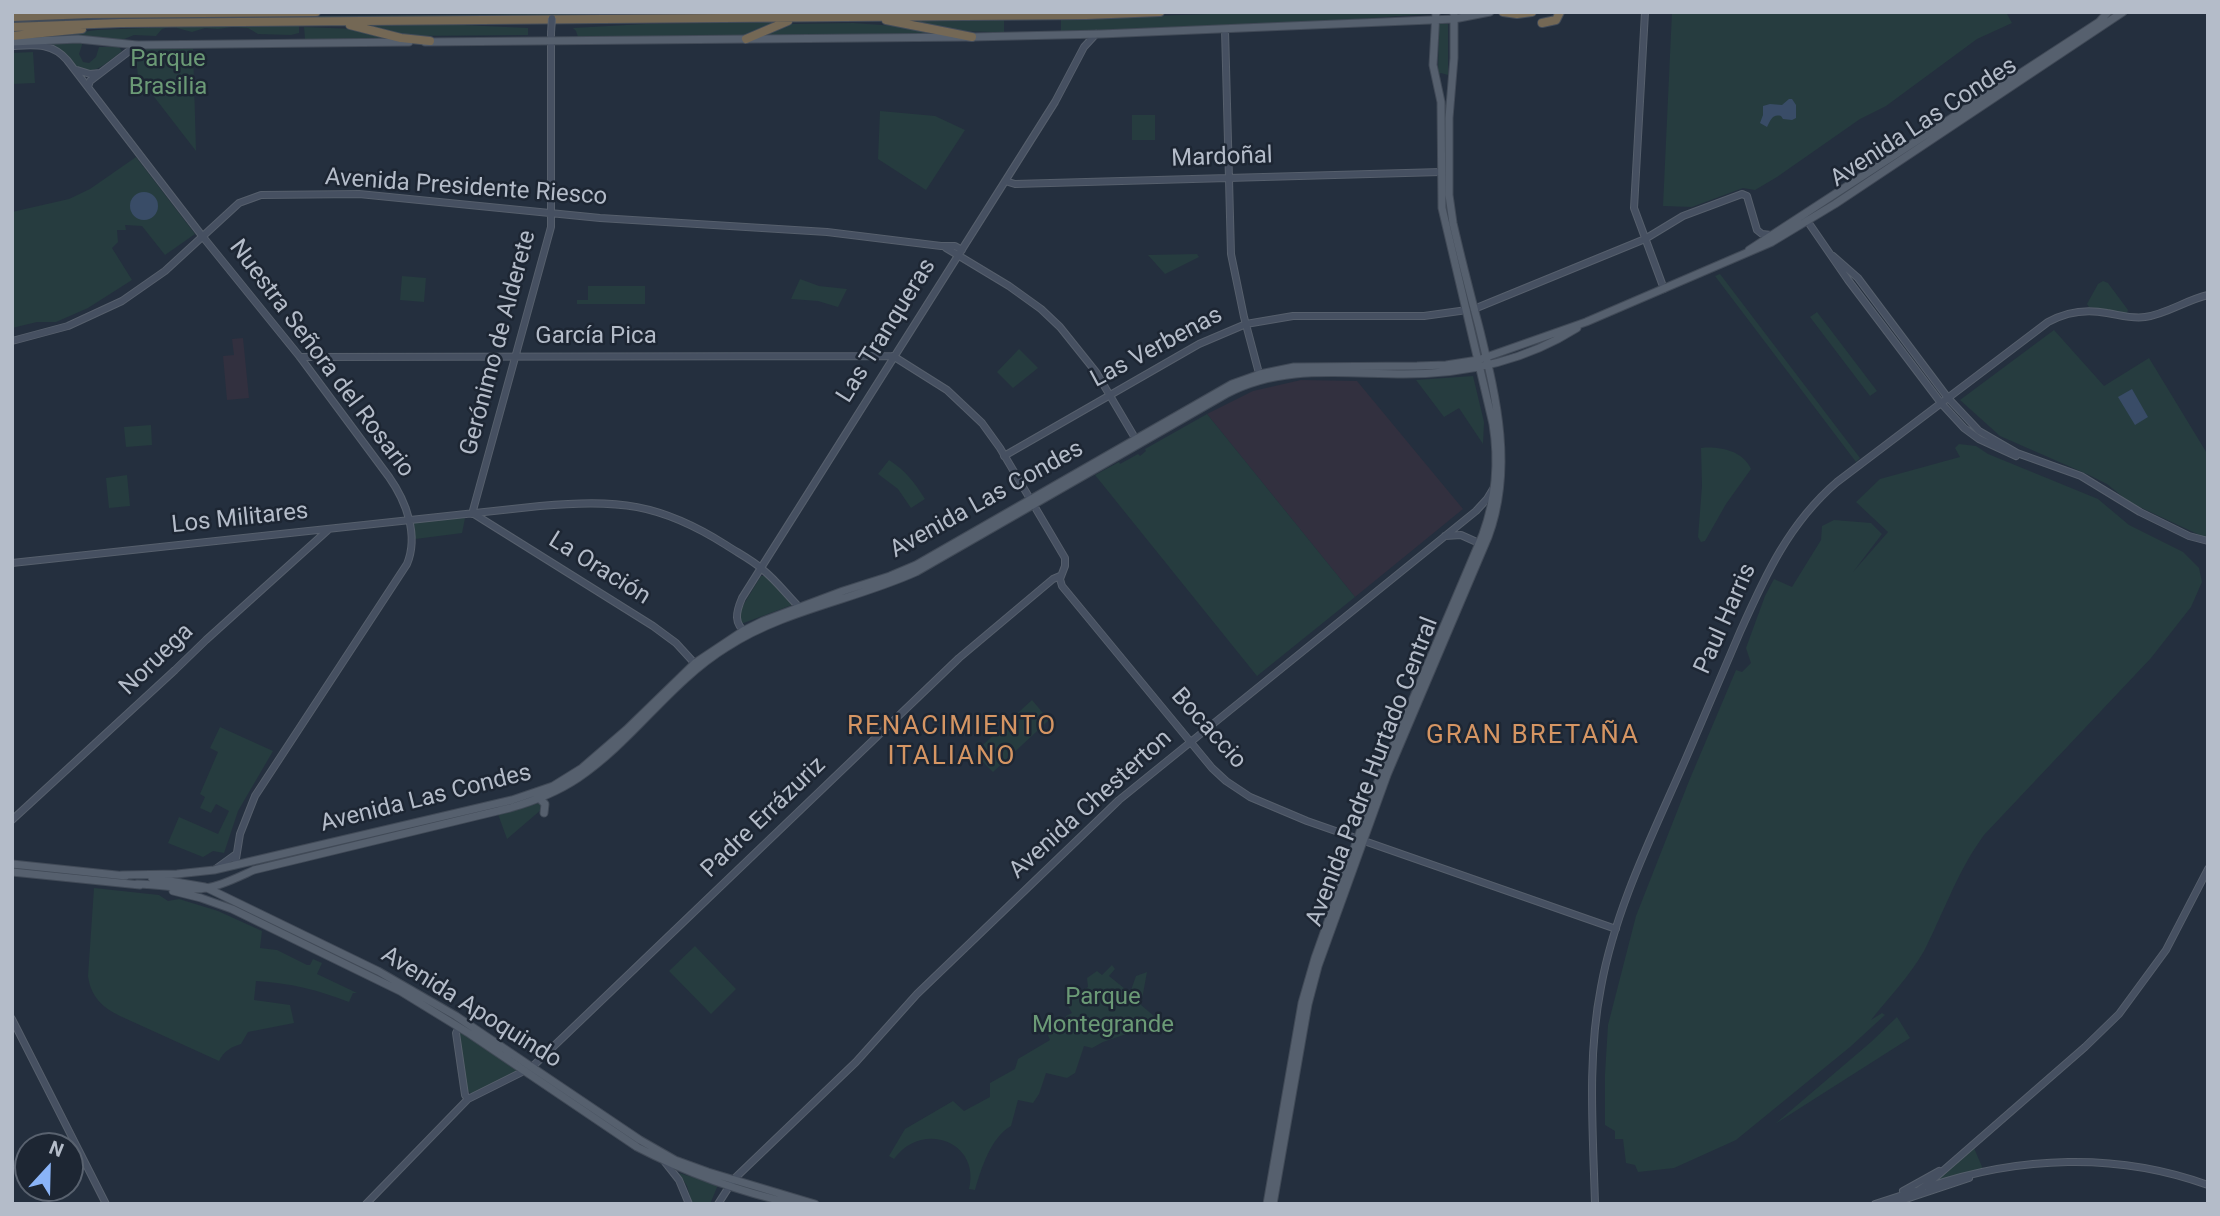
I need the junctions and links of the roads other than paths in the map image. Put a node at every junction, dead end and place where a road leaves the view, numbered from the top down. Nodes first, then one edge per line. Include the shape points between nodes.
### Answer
1 (262, 12) edge
2 (316, 12) edge
3 (552, 12) edge
4 (1160, 12) edge
5 (1490, 12) edge
6 (1503, 12) edge
7 (1532, 12) edge
8 (1560, 12) edge
9 (1645, 12) edge
10 (2101, 12) edge
11 (2108, 12) edge
12 (2123, 12) edge
13 (270, 13) edge
14 (1457, 15) edge
15 (1436, 16) edge
16 (12, 17) edge
17 (862, 17) junction
18 (806, 18) junction
19 (312, 21) junction
20 (2099, 22) junction
21 (1542, 23) dead end
22 (13, 29) edge
23 (1224, 29) junction
24 (1096, 34) junction
25 (1078, 35) junction
26 (551, 36) junction
27 (972, 37) junction
28 (746, 38) junction
29 (430, 41) junction
30 (12, 44) edge
31 (137, 45) junction
32 (1084, 47) junction
33 (75, 69) junction
34 (102, 73) junction
35 (1436, 82) junction
36 (88, 87) junction
37 (1451, 89) junction
38 (1441, 172) junction
39 (1229, 177) junction
40 (1005, 181) junction
41 (552, 213) junction
42 (1806, 218) junction
43 (1771, 235) junction
44 (203, 237) junction
45 (1645, 239) junction
46 (1451, 249) junction
47 (960, 252) junction
48 (1461, 254) junction
49 (1740, 256) junction
50 (1833, 256) junction
51 (1853, 273) junction
52 (1848, 280) junction
53 (1664, 289) junction
54 (2208, 295) edge
55 (1470, 310) junction
56 (1246, 324) junction
57 (12, 343) edge
58 (516, 356) junction
59 (893, 356) junction
60 (300, 357) junction
61 (1483, 363) junction
62 (1260, 377) junction
63 (1110, 395) junction
64 (1948, 398) junction
65 (1941, 403) junction
66 (1137, 442) junction
67 (1004, 456) junction
68 (2038, 462) junction
69 (1495, 484) junction
70 (1031, 503) junction
71 (472, 514) junction
72 (409, 520) junction
73 (1464, 520) junction
74 (329, 529) junction
75 (1464, 536) junction
76 (1440, 538) junction
77 (2208, 541) edge
78 (1482, 544) junction
79 (12, 563) edge
80 (761, 568) junction
81 (1060, 576) junction
82 (800, 608) junction
83 (745, 633) junction
84 (697, 665) junction
85 (1190, 743) junction
86 (539, 799) junction
87 (544, 813) dead end
88 (12, 820) edge
89 (1360, 840) junction
90 (236, 855) junction
91 (12, 864) edge
92 (235, 865) junction
93 (2208, 869) edge
94 (214, 870) junction
95 (12, 872) edge
96 (122, 875) junction
97 (224, 882) junction
98 (137, 884) junction
99 (205, 887) junction
100 (223, 897) junction
101 (1616, 929) junction
102 (12, 1019) edge
103 (459, 1027) junction
104 (472, 1027) junction
105 (528, 1069) junction
106 (468, 1099) junction
107 (635, 1136) junction
108 (622, 1137) junction
109 (664, 1161) junction
110 (1953, 1163) junction
111 (1987, 1171) junction
112 (732, 1182) junction
113 (2208, 1185) edge
114 (1921, 1189) junction
115 (1909, 1198) junction
116 (1892, 1201) edge
117 (106, 1204) edge
118 (366, 1204) edge
119 (689, 1204) edge
120 (718, 1204) edge
121 (795, 1204) edge
122 (815, 1204) edge
123 (1266, 1204) edge
124 (1273, 1204) edge
125 (1595, 1204) edge
126 (1874, 1204) edge

1 - 13 highway
2 - 13 highway
3 - 26 street, Gerónimo de Alderete, bridge
4 - 17 highway
5 - 14 main road
6 - 7 highway
8 - 21 highway via 1558,19
9 - 45 street via 1634,208
10 - 20 main road
11 - 20 main road, Avenida Las Condes
12 - 42 main road, Avenida Las Condes
13 - 16 highway
14 - 15 main road
14 - 37 main road
15 - 23 main road
15 - 35 main road
17 - 18 highway
17 - 27 highway
18 - 19 highway
18 - 28 highway
19 - 22 highway
19 - 29 highway
20 - 42 main road, Avenida Las Condes
23 - 24 main road
23 - 39 street
24 - 25 main road
24 - 32 street, Las Tranqueras
25 - 27 main road
25 - 32 street
26 - 28 main road
26 - 29 main road
26 - 41 street, Gerónimo de Alderete
27 - 28 main road
29 - 31 main road
30 - 31 main road via 78,39
30 - 33 street, Nuestra Señora del Rosario via 44,45 62,54
31 - 34 street
32 - 40 street, Las Tranqueras
33 - 34 street
33 - 36 street, Nuestra Señora del Rosario
34 - 36 street
35 - 37 main road via 1446,76
35 - 38 main road via 1441,102
36 - 44 street, Nuestra Señora del Rosario
37 - 48 main road via 1449,195
38 - 39 street, Mardoñal
38 - 46 main road
39 - 40 street, Mardoñal
39 - 56 street via 1231,251
40 - 47 street, Las Tranqueras
41 - 44 street, Avenida Presidente Riesco via 354,194 261,195 239,203
41 - 47 street, Avenida Presidente Riesco via 827,232
41 - 58 street, Gerónimo de Alderete
42 - 43 main road, Avenida Las Condes
42 - 49 main road, Avenida Las Condes via 1768,245
42 - 50 street
43 - 45 street, Las Verbenas via 1757,230 1747,196 1741,194 1688,214
43 - 49 main road, Avenida Las Condes
44 - 57 street, Avenida Presidente Riesco via 122,301 82,321
44 - 60 street, Nuestra Señora del Rosario
45 - 53 street
45 - 55 street, Las Verbenas
46 - 48 main road
46 - 55 main road
47 - 59 street, Las Tranqueras
47 - 63 street, Avenida Presidente Riesco via 1051,318 1080,350
48 - 55 main road
49 - 53 main road, Avenida Las Condes
50 - 51 street
50 - 52 street
51 - 52 street
51 - 64 street
52 - 65 street
53 - 61 main road, Avenida Las Condes via 1536,348
54 - 64 street, Paul Harris via 2144,317 2092,311 2058,317
55 - 56 street, Las Verbenas via 1424,316 1293,316
55 - 61 main road
56 - 62 street
56 - 63 street, Las Verbenas via 1207,340
58 - 59 street, García Pica
58 - 60 street, García Pica
58 - 71 street, Gerónimo de Alderete
59 - 67 street, Bocaccio via 962,402
59 - 80 street, Las Tranqueras
60 - 72 street, Nuestra Señora del Rosario via 398,490
61 - 62 main road, Avenida Las Condes via 1296,367
61 - 69 main road, Avenida Padre Hurtado Central via 1495,442
61 - 78 main road, Avenida Padre Hurtado Central via 1500,432 1502,468 1497,508
62 - 66 main road, Avenida Las Condes via 1226,387
63 - 66 street, Avenida Presidente Riesco
63 - 67 street, Las Verbenas
64 - 65 street, Paul Harris
64 - 68 street via 1997,443
65 - 68 street via 1987,444
65 - 101 street, Paul Harris via 1832,486 1779,550
66 - 70 main road, Avenida Las Condes
67 - 70 street, Bocaccio
68 - 77 street via 2081,476 2140,512
69 - 73 street, Avenida Chesterton via 1484,504
69 - 78 main road, Avenida Padre Hurtado Central
70 - 81 street, Bocaccio via 1065,558
70 - 82 main road, Avenida Las Condes via 904,571
70 - 83 main road, Avenida Las Condes via 905,577
71 - 72 street, Los Militares
71 - 80 street, Los Militares via 585,502 630,505 691,525
71 - 84 street, La Oración via 653,626
72 - 74 street, Los Militares
72 - 90 street, Nuestra Señora del Rosario via 407,564 266,777 247,812
73 - 75 street
73 - 76 street, Avenida Chesterton
74 - 79 street, Los Militares
74 - 88 street, Noruega
75 - 76 street
75 - 78 street
76 - 85 street, Avenida Chesterton
78 - 89 main road, Avenida Padre Hurtado Central
80 - 82 street, Los Militares
80 - 83 street, Las Tranqueras via 737,612 738,626
81 - 85 street, Bocaccio via 1062,586
81 - 105 street, Padre Errázuriz via 959,658
82 - 83 main road, Avenida Las Condes
83 - 84 main road, Avenida Las Condes
84 - 86 main road, Avenida Las Condes via 591,769
84 - 92 main road, Avenida Las Condes via 590,762 546,789
85 - 89 street, Bocaccio via 1219,775 1250,797
85 - 112 street, Avenida Chesterton via 1119,800 911,999 856,1062
86 - 87 main road via 545,804
86 - 97 main road, Avenida Las Condes via 262,868
89 - 101 street, Bocaccio
89 - 123 main road, Avenida Padre Hurtado Central via 1302,1003
89 - 124 main road, Avenida Padre Hurtado Central via 1310,997
90 - 92 street, Nuestra Señora del Rosario
90 - 94 street
91 - 96 main road, Avenida Apoquindo
92 - 94 main road, Avenida Las Condes
92 - 97 main road
93 - 110 street via 2166,950 2119,1014
94 - 96 main road, Avenida Las Condes
95 - 98 main road, Avenida Apoquindo
96 - 99 main road, Avenida Apoquindo
97 - 99 main road, Avenida Las Condes
97 - 100 main road
98 - 99 main road, Avenida Las Condes
98 - 103 main road, Avenida Apoquindo via 233,909 374,977
99 - 100 main road, Avenida Apoquindo
100 - 104 main road, Avenida Apoquindo via 377,971
101 - 125 street, Paul Harris via 1594,1033
102 - 117 street
103 - 104 main road
103 - 105 main road, Avenida Apoquindo
103 - 106 street via 456,1033
104 - 105 main road, Avenida Apoquindo
105 - 106 street, Padre Errázuriz
105 - 107 main road, Avenida Apoquindo
105 - 108 main road, Avenida Apoquindo
106 - 118 street, Padre Errázuriz
107 - 108 main road
107 - 112 main road, Avenida Apoquindo via 682,1163
108 - 109 main road, Avenida Apoquindo
109 - 112 main road, Avenida Apoquindo
109 - 119 street
110 - 114 street
110 - 116 street
111 - 113 street via 2096,1162 2151,1169
111 - 114 street
111 - 115 street
112 - 120 street, Avenida Chesterton
112 - 121 main road, Avenida Apoquindo
112 - 122 main road, Avenida Apoquindo
114 - 115 street
114 - 116 street
115 - 116 street
116 - 126 street

